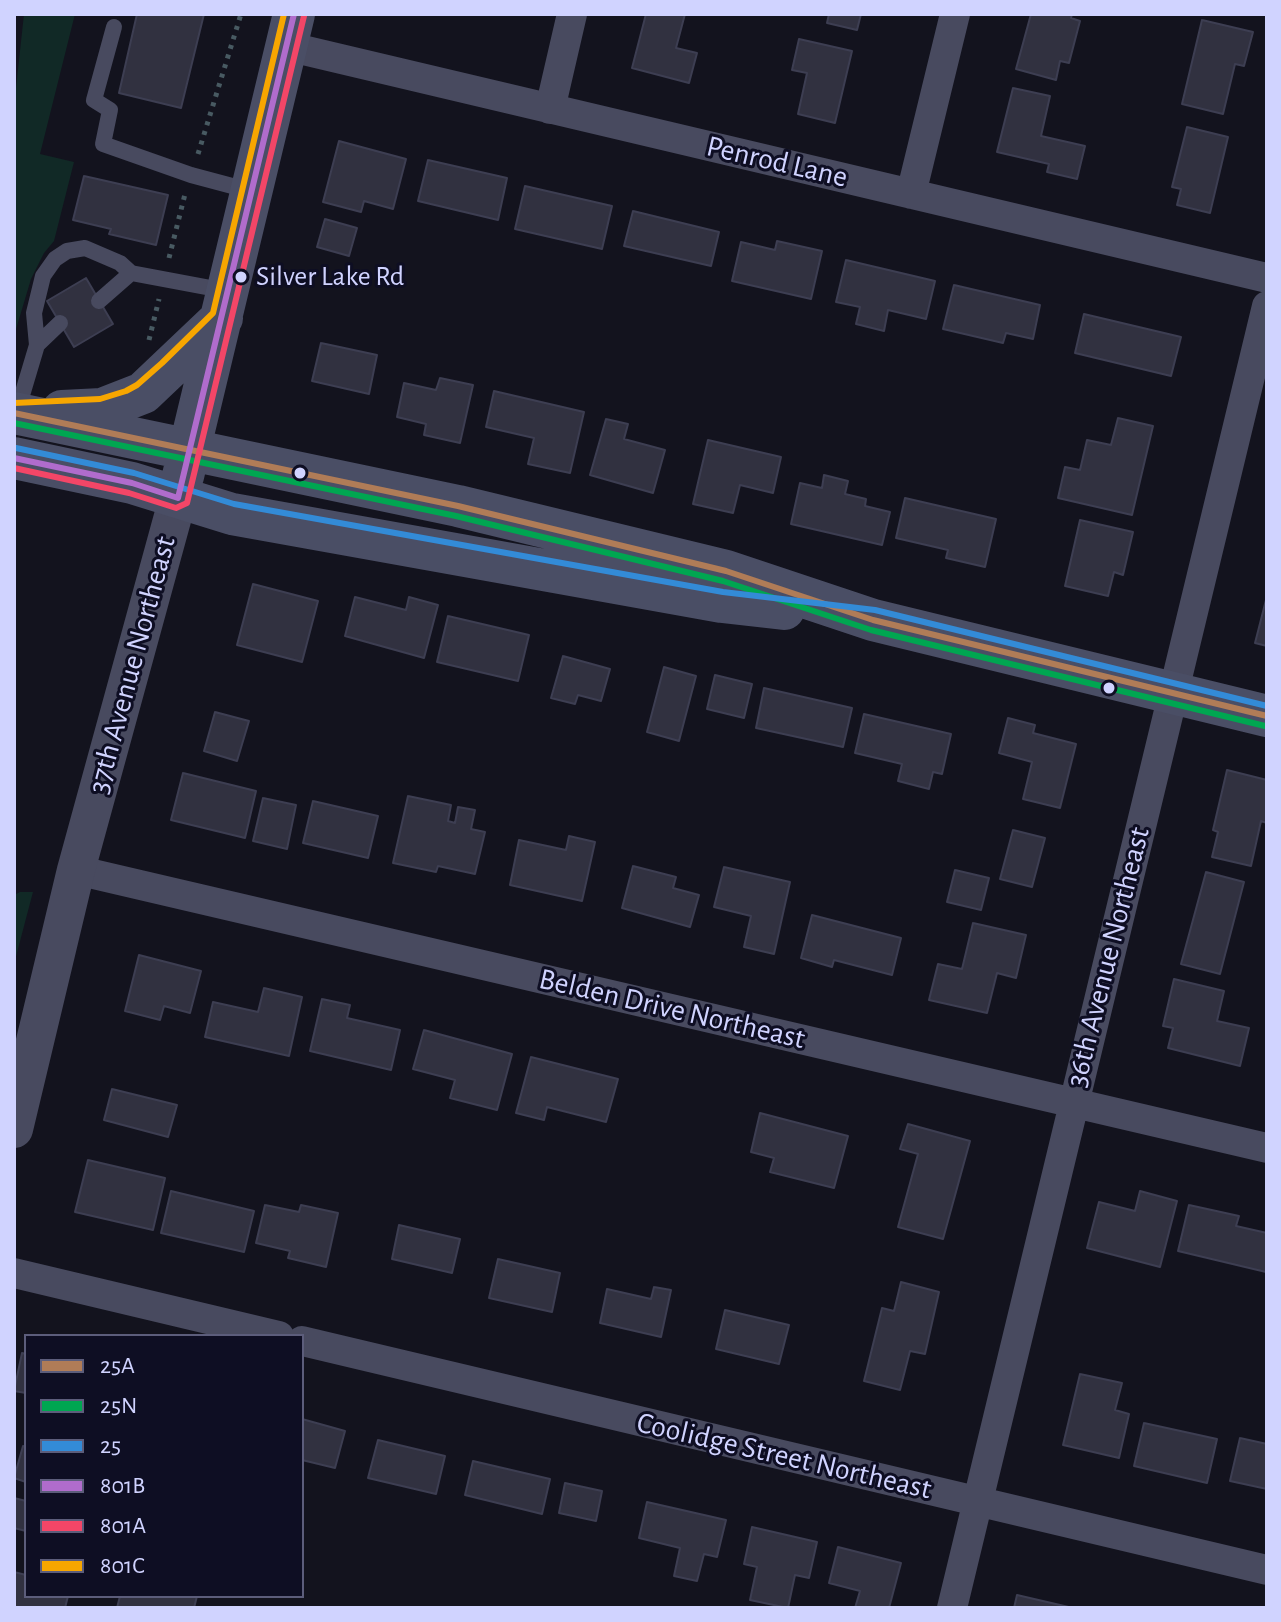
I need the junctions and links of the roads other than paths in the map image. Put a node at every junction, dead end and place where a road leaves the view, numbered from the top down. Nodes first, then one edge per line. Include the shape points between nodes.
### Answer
1 (572, 14) edge
2 (955, 14) edge
3 (114, 27) dead end
4 (290, 30) edge
5 (550, 109) junction
6 (252, 191) junction
7 (911, 194) junction
8 (131, 273) junction
9 (1267, 278) edge
10 (99, 301) dead end
11 (225, 305) junction
12 (1267, 306) edge
13 (60, 323) dead end
14 (37, 345) junction
15 (15, 413) edge
16 (190, 451) junction
17 (14, 458) edge
18 (178, 498) junction
19 (873, 620) junction
20 (1172, 694) junction
21 (1267, 716) edge
22 (76, 870) junction
23 (1072, 1102) junction
24 (14, 1129) edge
25 (1267, 1148) edge
26 (14, 1273) edge
27 (271, 1334) edge
28 (304, 1341) edge
29 (977, 1502) junction
30 (1267, 1570) edge
31 (952, 1608) edge

1 - 5 street
2 - 7 street
3 - 6 lane via 94,100 110,110 103,144
4 - 5 street, Penrod Lane
4 - 6 main road, 37th Avenue Northeast
5 - 7 street, Penrod Lane
6 - 11 main road, 37th Avenue Northeast
7 - 9 street, Penrod Lane
8 - 10 lane
8 - 11 lane
8 - 14 lane via 85,248 55,259 43,276 34,313
11 - 15 main road via 153,385 130,400 102,409
11 - 16 main road, 37th Avenue Northeast
12 - 20 street, 36th Avenue Northeast
13 - 14 lane
14 - 15 lane
15 - 16 main road
16 - 18 main road, 37th Avenue Northeast
16 - 19 main road via 458,506 726,571
17 - 18 main road
18 - 19 main road via 232,514 722,602
18 - 22 street, 37th Avenue Northeast
19 - 20 main road
20 - 21 main road
20 - 23 street, 36th Avenue Northeast
22 - 23 street, Belden Drive Northeast
22 - 24 street, 37th Avenue Northeast
23 - 25 street, Belden Drive Northeast
23 - 29 street, 36th Avenue Northeast
26 - 27 street
28 - 29 street, Coolidge Street Northeast
29 - 30 street, Coolidge Street Northeast
29 - 31 street, 36th Avenue Northeast

